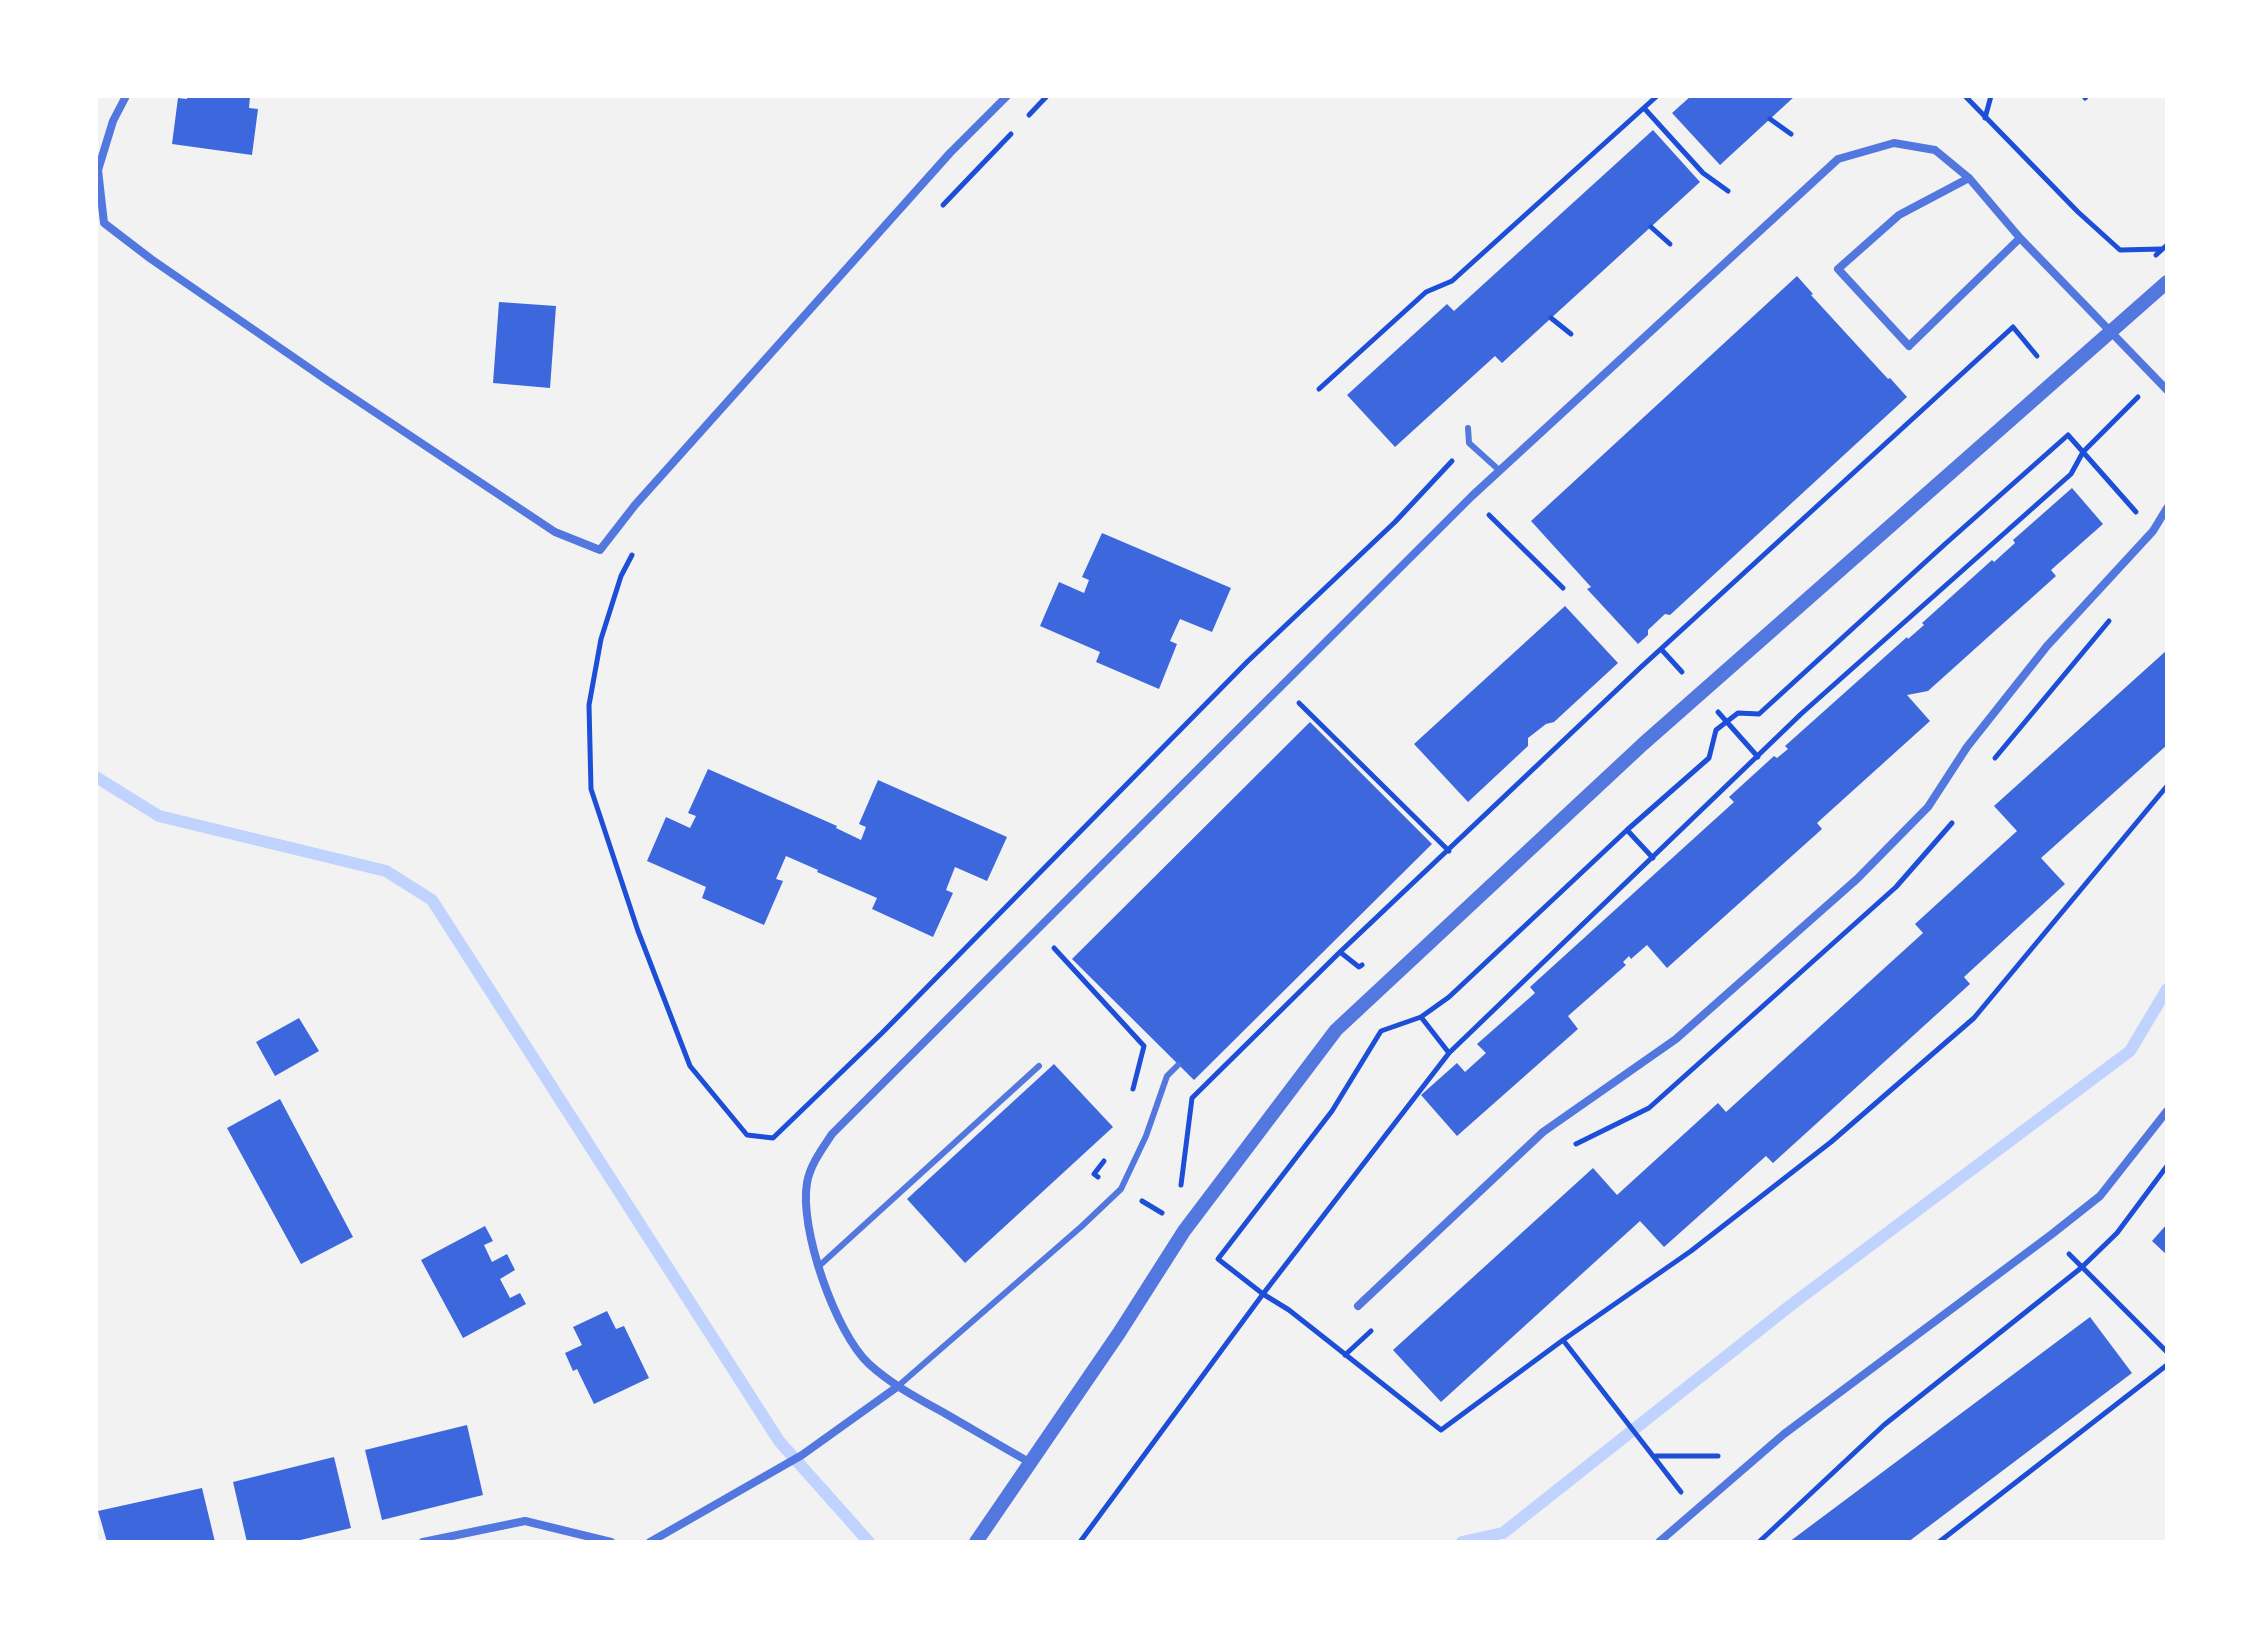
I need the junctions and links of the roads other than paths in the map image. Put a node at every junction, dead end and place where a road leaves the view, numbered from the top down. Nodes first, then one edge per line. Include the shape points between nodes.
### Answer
1 (126, 96) edge
2 (1007, 96) edge
3 (1969, 178) junction
4 (2020, 238) junction
5 (2167, 282) edge
6 (2110, 332) junction
7 (2167, 390) edge
8 (1468, 428) dead end
9 (1499, 470) junction
10 (2167, 508) edge
11 (1178, 1065) dead end
12 (1039, 1066) dead end
13 (2167, 1111) edge
14 (818, 1267) junction
15 (1358, 1306) dead end
16 (897, 1387) junction
17 (1031, 1463) junction
18 (423, 1542) edge
19 (611, 1542) edge
20 (650, 1542) edge
21 (976, 1542) edge
22 (1659, 1542) edge

1 - 2 street via 98,170 104,223 555,532 600,550 950,153
3 - 4 street
3 - 4 street via 1899,215 1838,269 1909,346
3 - 9 street via 1935,150 1894,143 1838,159
4 - 6 street
5 - 6 street
6 - 7 street
6 - 17 street via 1643,744 1336,1030 1184,1231
8 - 9 lane via 1469,443
9 - 14 street via 832,1134 807,1180 805,1204
10 - 15 street via 2153,531 2047,646 1967,747 1928,807 1857,879 1676,1039 1543,1132
11 - 16 lane via 1167,1076 1121,1189
12 - 14 lane
13 - 22 street via 2100,1196 1784,1434
14 - 16 street via 849,1339
16 - 17 street
16 - 20 street via 802,1455
17 - 21 street
18 - 19 street via 525,1521

